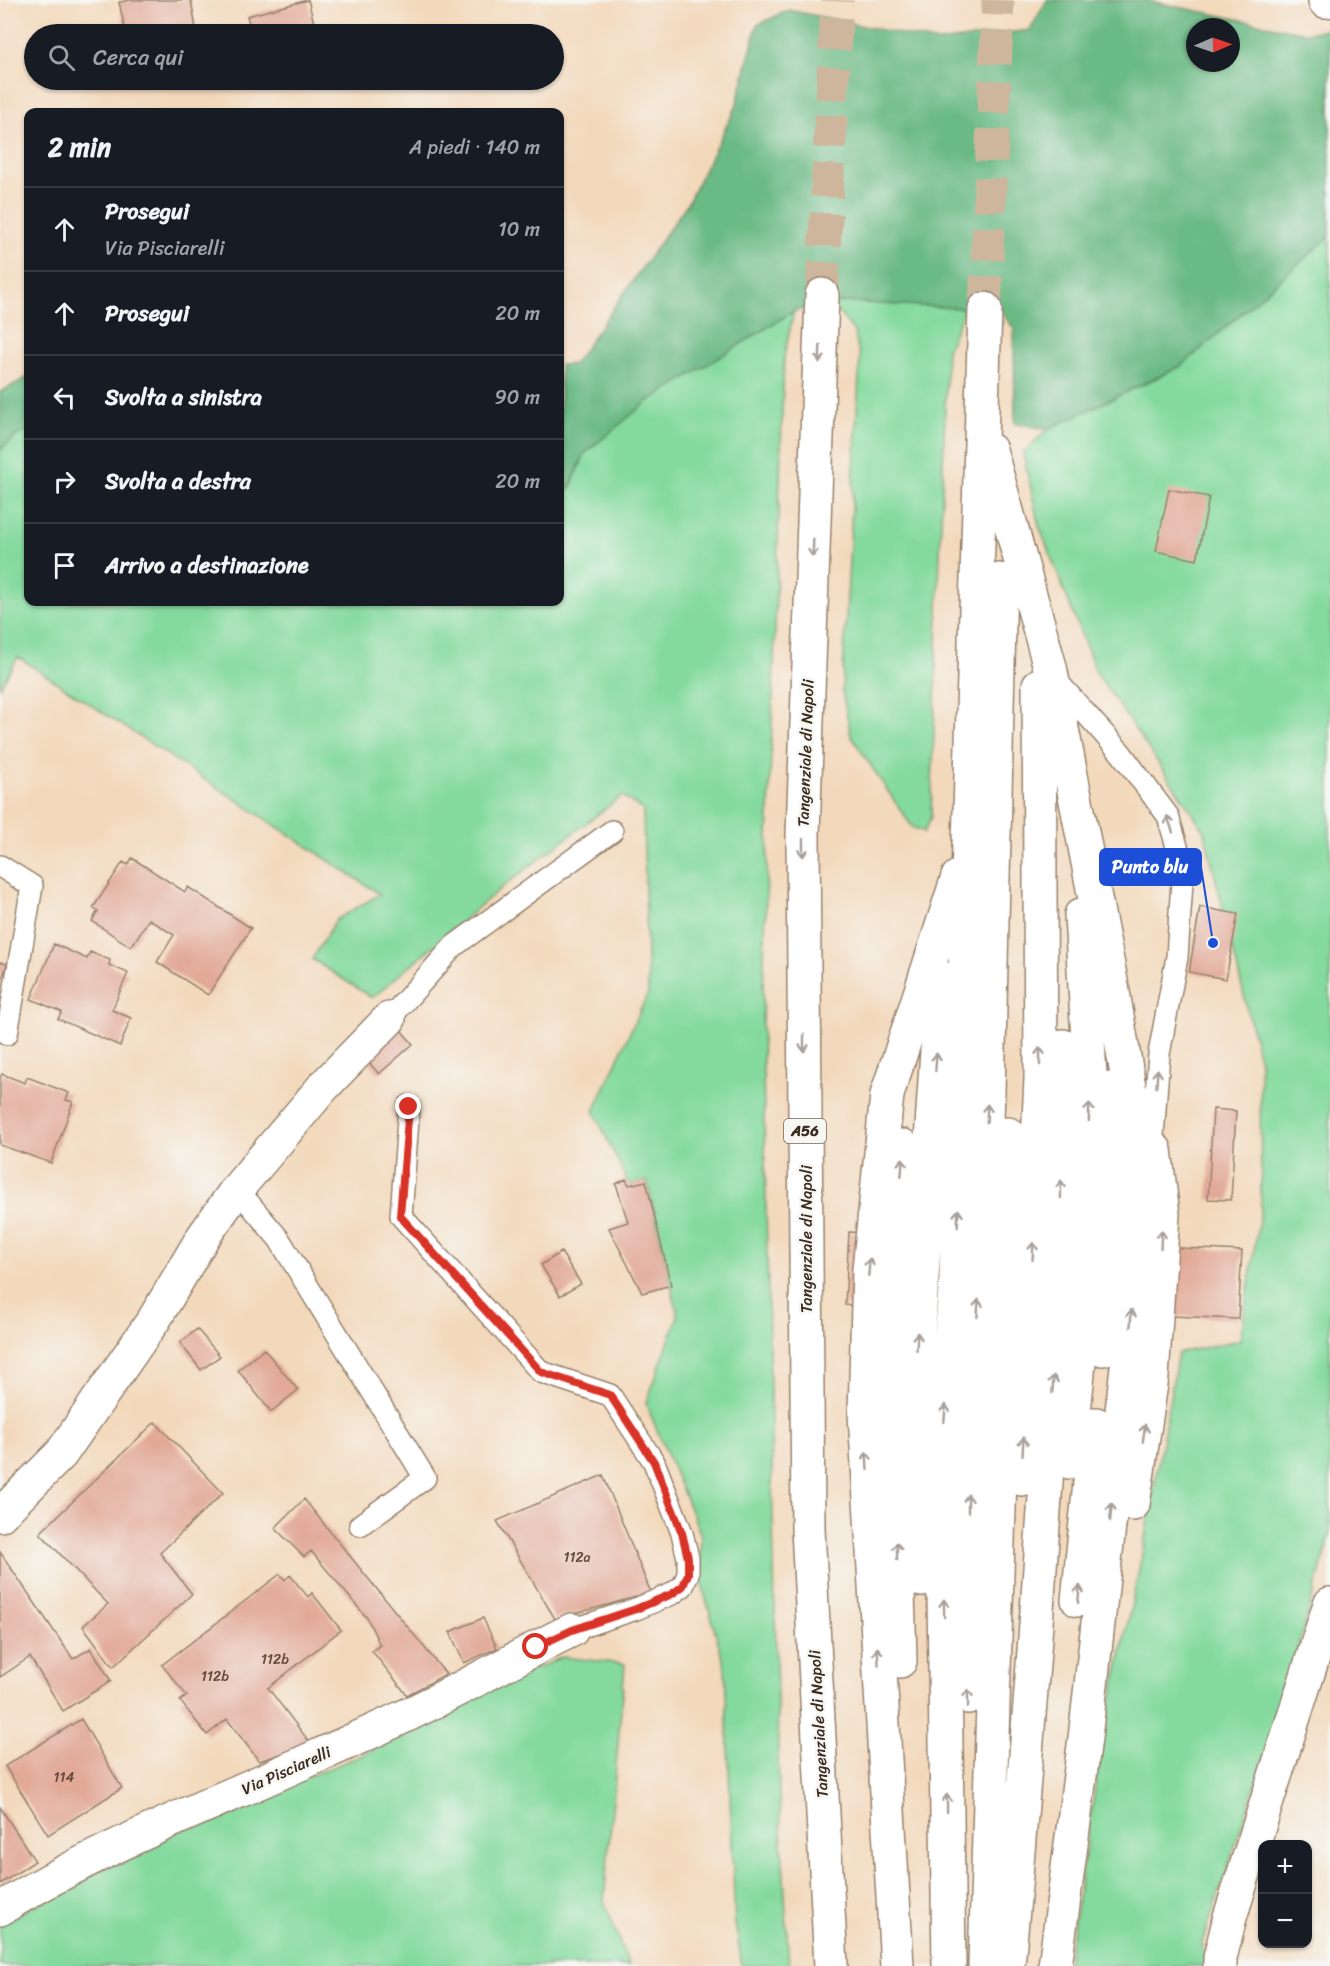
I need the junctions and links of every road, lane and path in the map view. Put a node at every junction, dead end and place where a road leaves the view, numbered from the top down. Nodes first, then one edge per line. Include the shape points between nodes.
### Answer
1 (822, 295) tunnel mouth
2 (985, 309) tunnel mouth
3 (982, 418) junction
4 (1002, 491) junction
5 (1020, 556) junction
6 (1039, 623) junction
7 (1056, 693) junction
8 (1074, 792) junction
9 (612, 831) dead end
10 (967, 848) junction
11 (0, 866) edge
12 (1094, 894) junction
13 (922, 985) junction
14 (1112, 986) junction
15 (389, 1019) joint
16 (7, 1034) dead end
17 (409, 1107) dead end
18 (1153, 1136) junction
19 (237, 1189) junction
20 (0, 1515) edge
21 (360, 1525) dead end
22 (1330, 1604) edge
23 (572, 1630) joint
24 (1085, 1738) junction
25 (0, 1909) edge
26 (831, 1966) edge
27 (897, 1966) edge
28 (908, 1966) edge
29 (927, 1966) edge
30 (949, 1966) edge
31 (968, 1966) edge
32 (985, 1966) edge
33 (1000, 1966) edge
34 (1008, 1966) edge
35 (1025, 1966) edge
36 (1042, 1966) edge
37 (1055, 1966) edge
38 (1220, 1966) edge

1 -> 26 main road, Tangenziale di Napoli / A56 via 802,834 808,1529
2 - 3 main road
3 - 4 main road
3 - 10 main road
4 - 5 main road
31 -> 4 main road via 968,1473 988,1093
5 - 6 main road
5 - 32 main road via 1006,1279
6 - 7 main road
33 -> 6 main road via 1041,1078
7 - 8 main road
18 -> 7 lane via 1159,1054 1177,957 1183,867 1168,816 1122,753
34 -> 7 main road via 1034,1670 1059,1282 1063,1100
8 - 12 main road
35 -> 8 main road via 1087,1283 1090,1076
9 - 15 lane via 454,946
10 - 13 main road
29 -> 10 main road via 917,1353 937,1050
30 -> 10 main road via 942,1447 956,1278
11 - 16 lane via 32,886
12 - 14 main road
36 -> 12 main road via 1111,1263 1111,1082
27 -> 13 main road via 865,1413 869,1269 887,1095
28 -> 13 main road via 894,1450 894,1272 904,1130
14 - 18 main road
24 -> 14 main road via 1130,1341 1137,1220 1136,1128
15 - 19 main road via 324,1086
17 - 23 lane via 400,1216 541,1372 610,1395 654,1462 682,1533 688,1558 683,1586 636,1609
24 -> 18 main road via 1122,1587 1152,1377 1162,1214
19 - 20 main road via 61,1454
19 - 21 lane via 279,1239 426,1478
22 - 38 main road via 1230,1917
23 - 25 main road, Via Pisciarelli via 435,1701 60,1874
24 - 37 main road

